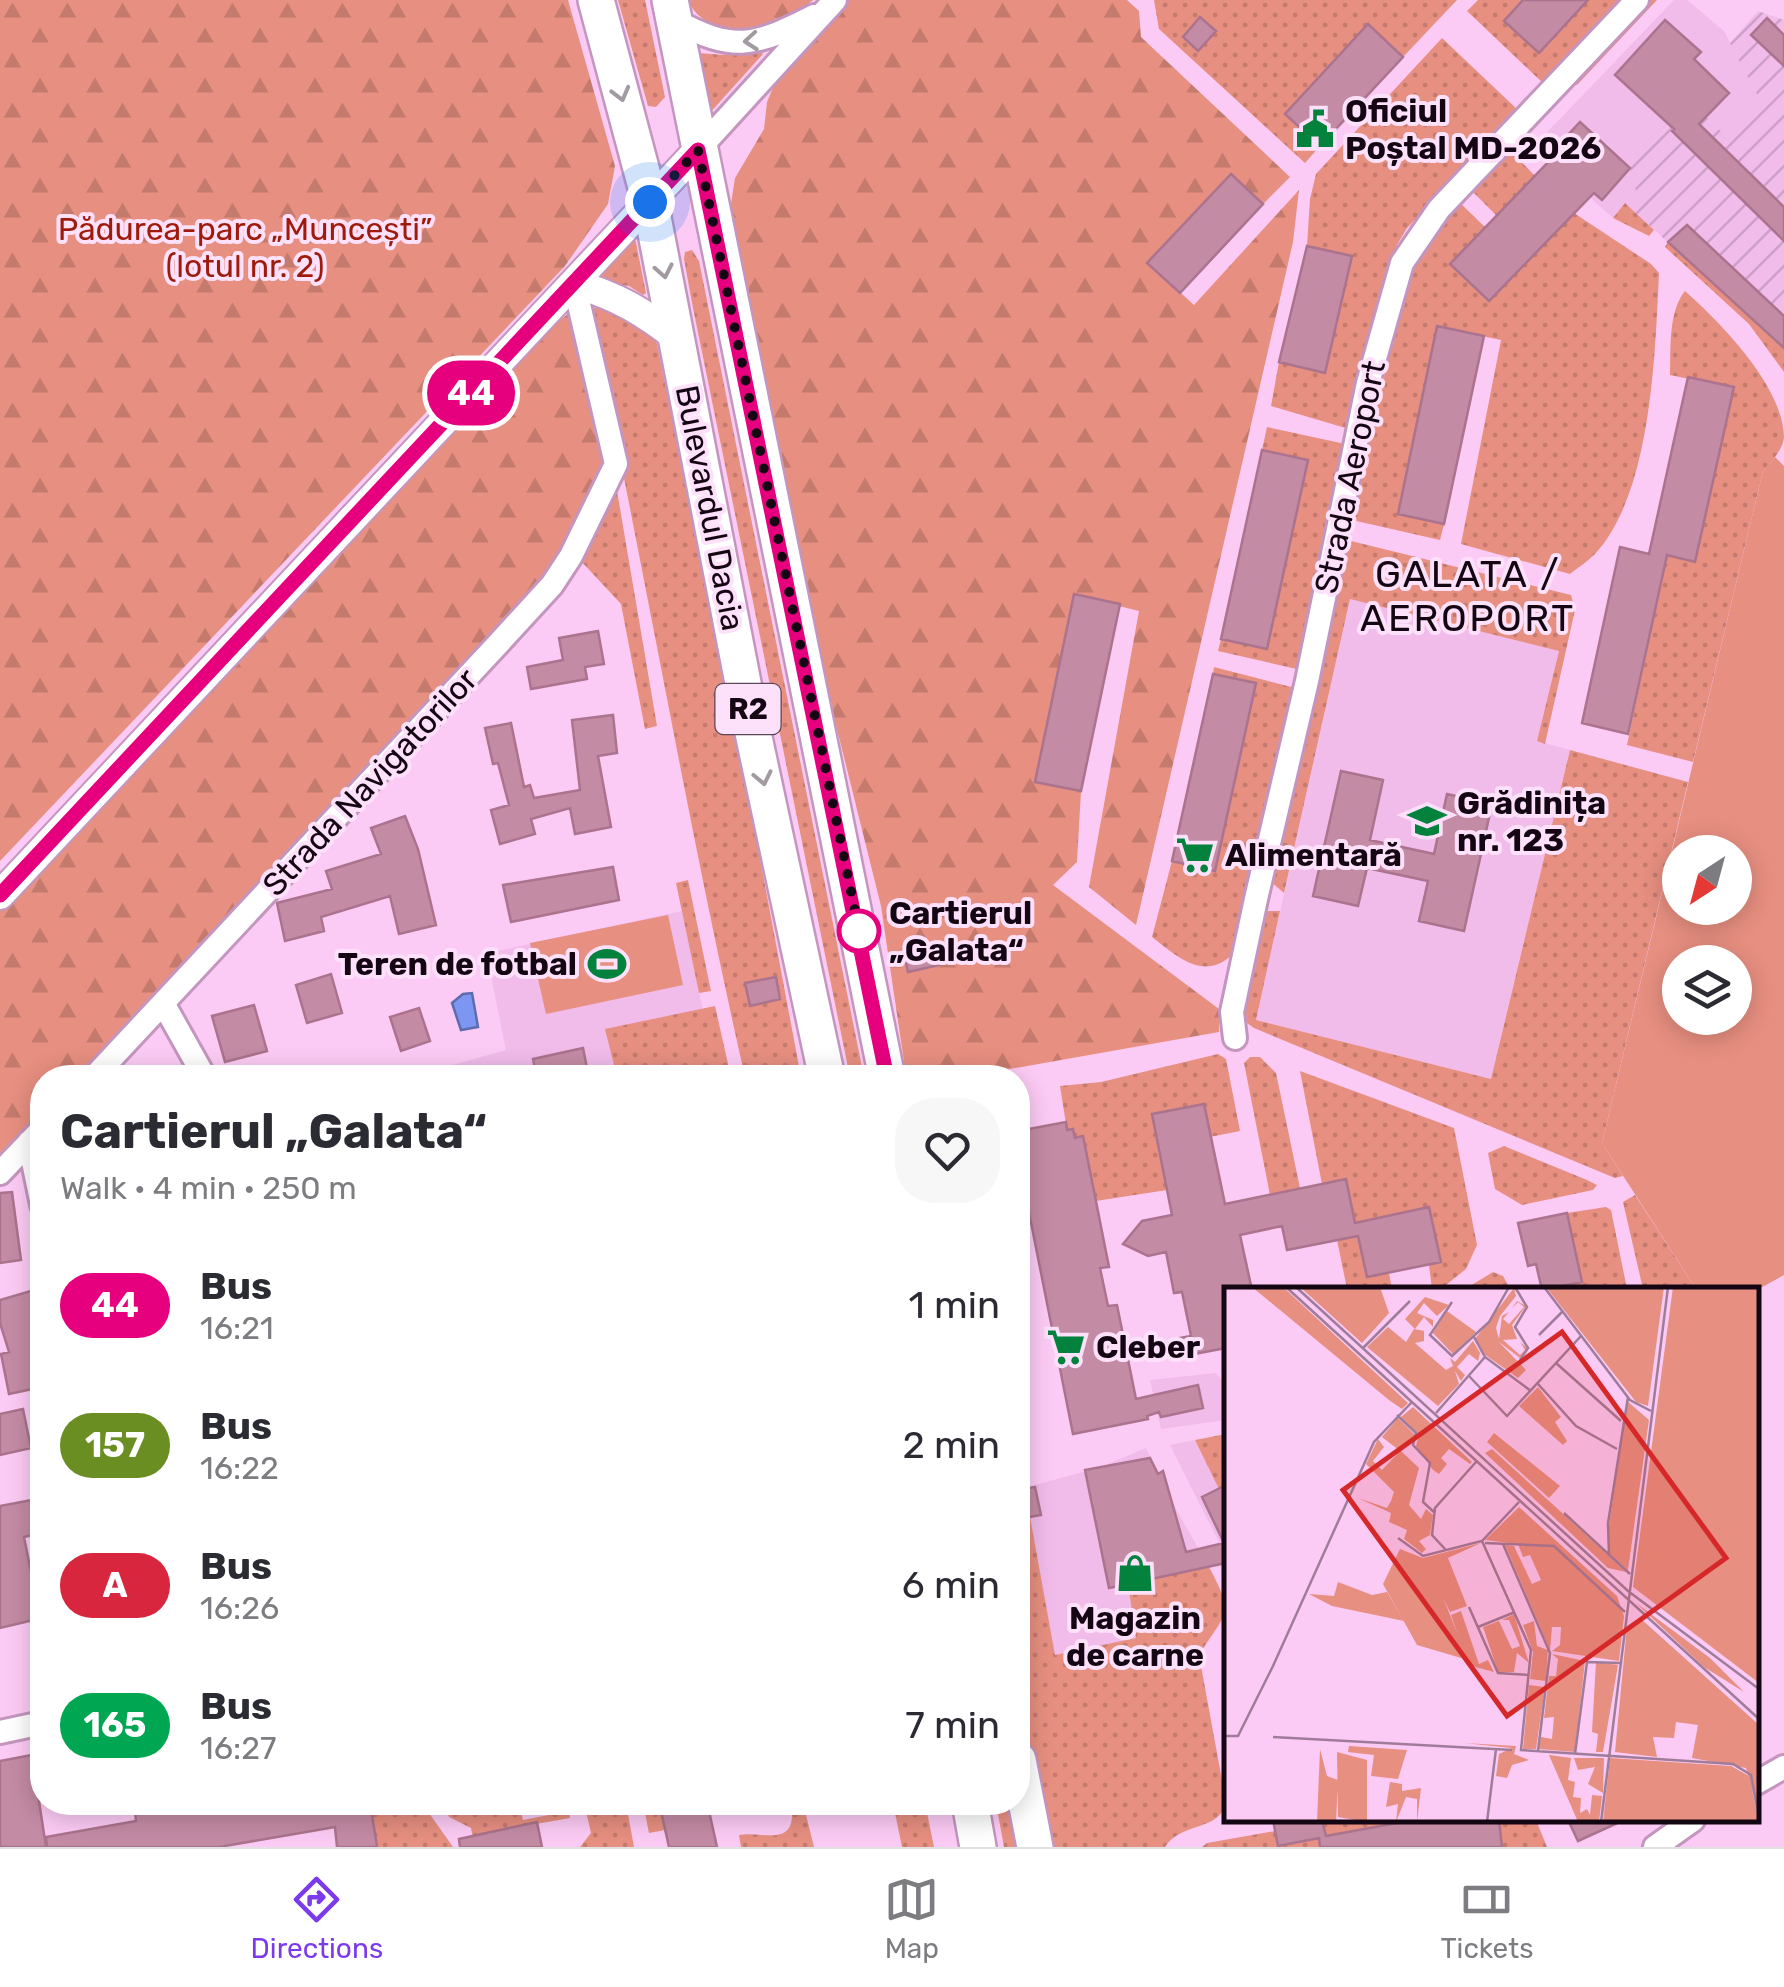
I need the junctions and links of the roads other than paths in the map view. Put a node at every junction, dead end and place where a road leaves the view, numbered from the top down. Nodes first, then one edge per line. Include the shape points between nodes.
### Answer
1 (596, 0) edge
2 (1637, 0) edge
3 (830, 5) edge
4 (672, 10) edge
5 (698, 150) junction
6 (650, 202) junction
7 (574, 283) junction
8 (678, 339) junction
9 (0, 895) edge
10 (163, 1003) junction
11 (1235, 1038) dead end
12 (105, 1065) edge
13 (198, 1065) edge
14 (824, 1065) edge
15 (884, 1065) edge
16 (30, 1142) edge
17 (0, 1173) edge
18 (30, 1726) edge
19 (0, 1732) edge
20 (1784, 1767) edge
21 (1759, 1781) edge
22 (972, 1815) edge
23 (1028, 1815) edge
24 (1691, 1822) edge
25 (978, 1847) edge
26 (1034, 1847) edge
27 (1655, 1847) edge

1 -> 6 main road, Bulevardul Dacia / R2
2 - 11 street, Strada Aeroport via 1439,209 1402,263 1368,383 1256,899 1232,1012
3 -> 4 street via 768,40 736,43 706,38
3 - 5 street
4 - 5 main road, Bulevardul Dacia / R2
5 - 6 street
5 - 15 main road, Bulevardul Dacia / R2
6 - 7 street
6 -> 8 main road, Bulevardul Dacia / R2
7 - 8 street via 629,304
7 - 9 street
7 - 10 street, Strada Navigatorilor via 616,464 589,526 552,584
8 -> 14 main road, Bulevardul Dacia / R2
10 - 12 street, Strada Navigatorilor
10 - 13 street
16 - 17 street
18 - 19 street
20 - 21 street
22 - 25 main road
23 - 26 main road
24 - 27 street

